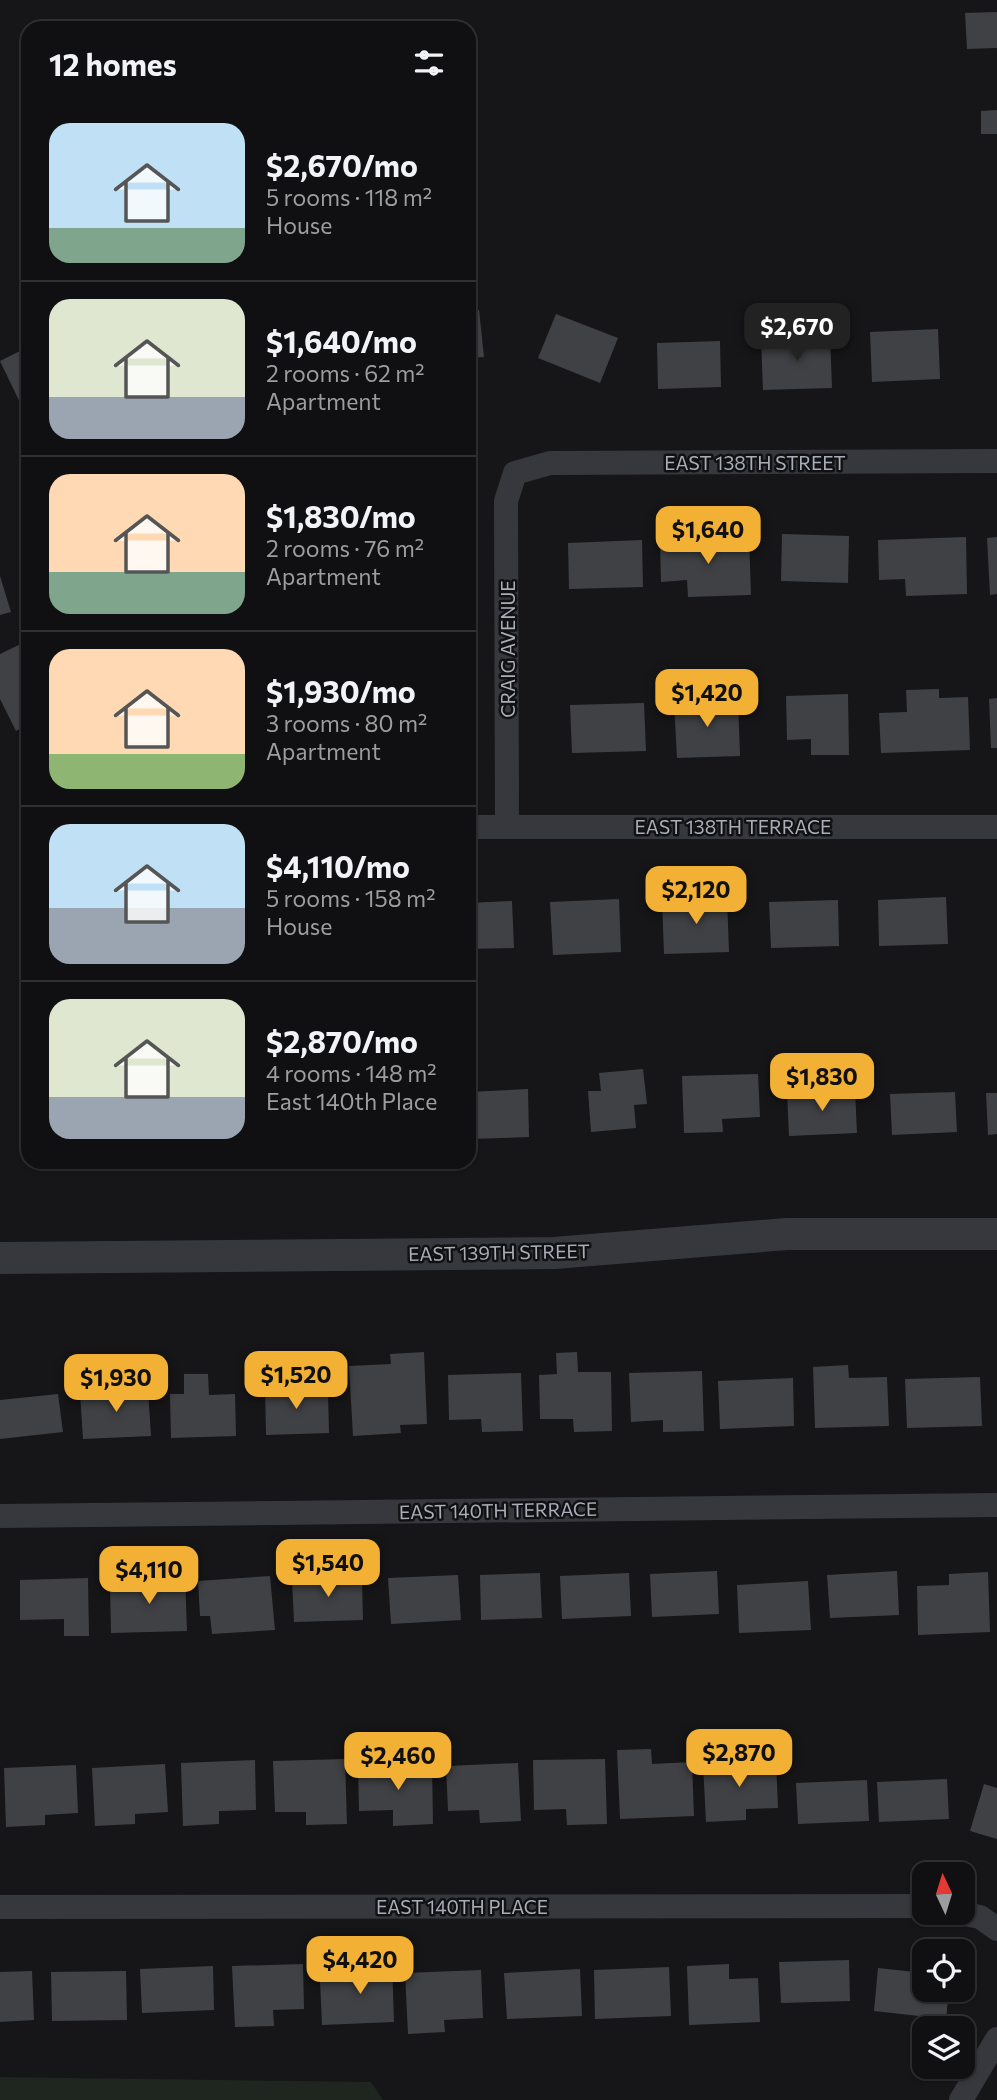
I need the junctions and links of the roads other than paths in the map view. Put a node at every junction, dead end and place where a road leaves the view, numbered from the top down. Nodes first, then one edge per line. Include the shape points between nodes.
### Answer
1 (997, 461) edge
2 (515, 473) joint
3 (507, 826) junction
4 (476, 827) edge
5 (997, 827) edge
6 (997, 1234) edge
7 (0, 1258) edge
8 (997, 1505) edge
9 (0, 1516) edge
10 (912, 1906) edge
11 (0, 1907) edge
12 (975, 1916) edge
13 (997, 1929) edge
14 (997, 2039) edge
15 (961, 2100) edge

1 - 2 street, EAST 138TH STREET via 550,463
2 - 3 street, CRAIG AVENUE via 506,500
3 - 4 street, EAST 138TH TERRACE
3 - 5 street, EAST 138TH TERRACE
6 - 7 street, EAST 139TH STREET via 787,1234 554,1253
8 - 9 street, EAST 140TH TERRACE
10 - 11 street, EAST 140TH PLACE
12 - 13 street
14 - 15 street

